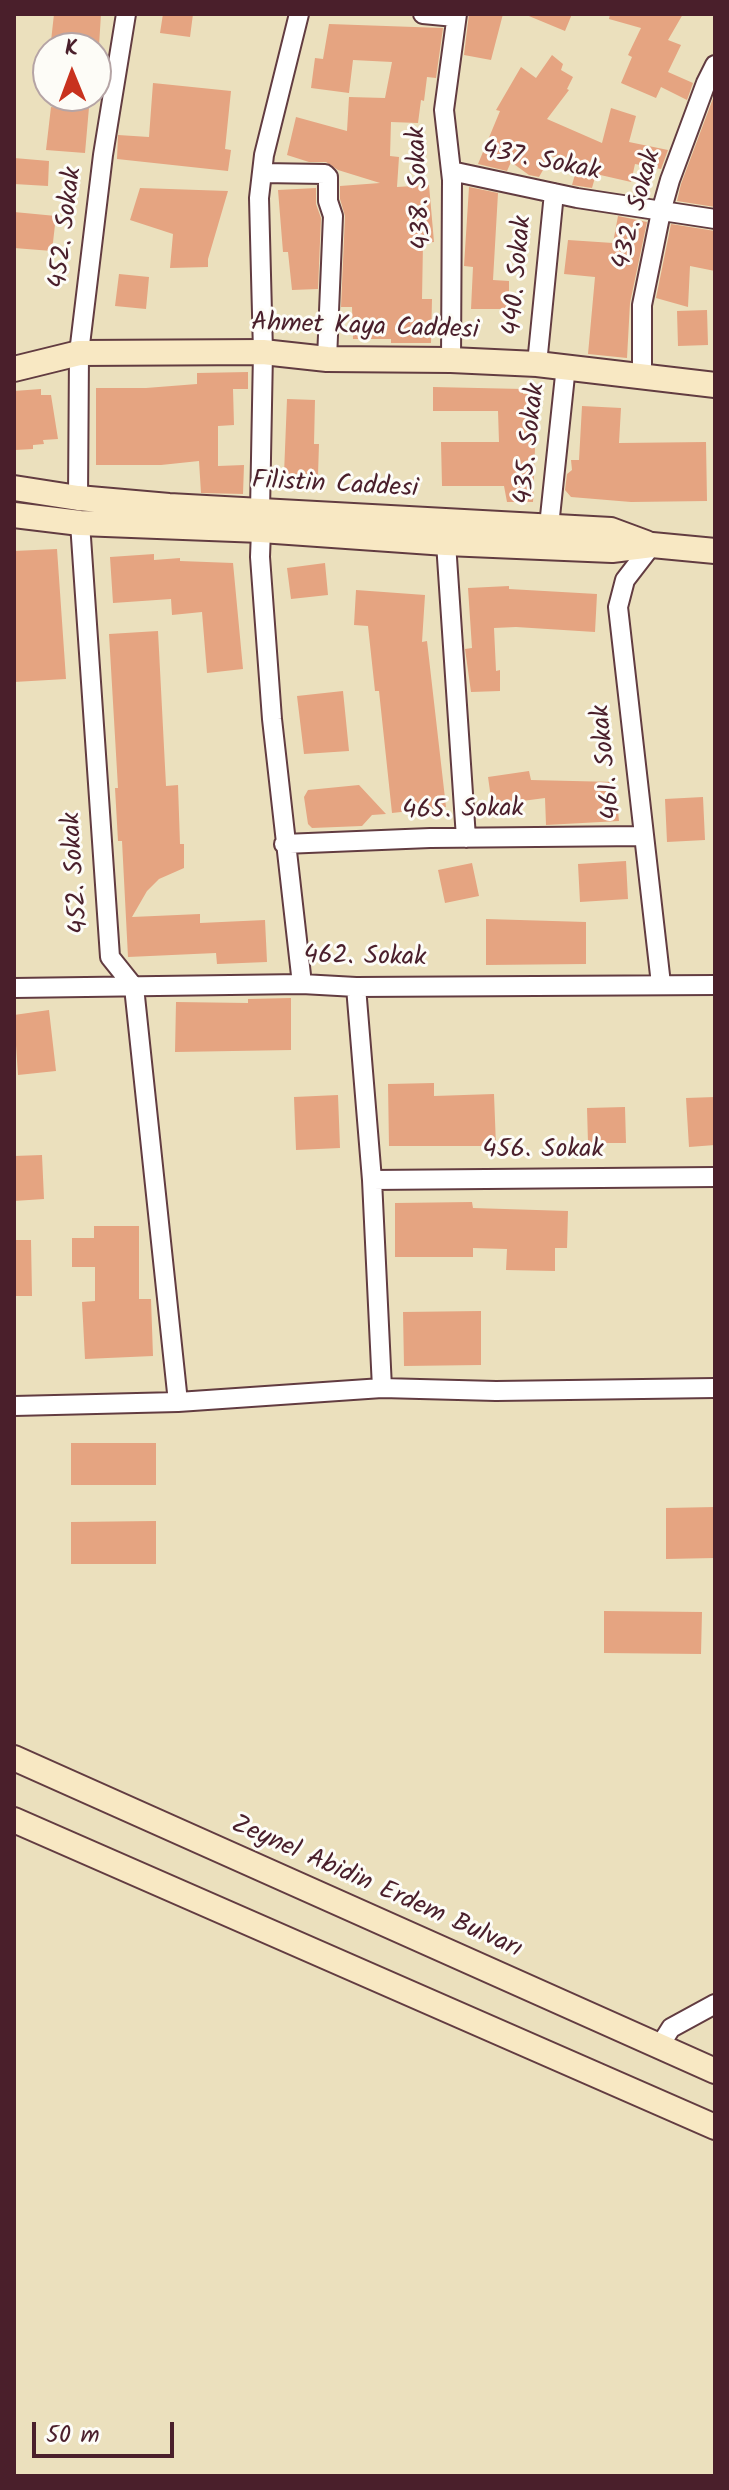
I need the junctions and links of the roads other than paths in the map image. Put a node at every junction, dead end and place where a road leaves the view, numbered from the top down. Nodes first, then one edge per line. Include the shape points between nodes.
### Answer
1 (126, 14) edge
2 (299, 14) edge
3 (423, 14) edge
4 (456, 16) edge
5 (715, 65) edge
6 (451, 171) junction
7 (262, 173) junction
8 (554, 193) junction
9 (661, 212) junction
10 (715, 219) edge
11 (263, 352) junction
12 (79, 353) junction
13 (327, 359) junction
14 (451, 360) junction
15 (537, 364) junction
16 (566, 366) junction
17 (14, 369) edge
18 (642, 374) junction
19 (715, 385) edge
20 (14, 488) edge
21 (78, 498) junction
22 (14, 515) edge
23 (260, 520) junction
24 (80, 523) junction
25 (549, 526) junction
26 (446, 543) junction
27 (652, 545) junction
28 (715, 551) edge
29 (643, 836) junction
30 (466, 838) junction
31 (284, 844) junction
32 (302, 984) junction
33 (661, 984) junction
34 (715, 985) edge
35 (134, 987) junction
36 (356, 987) junction
37 (14, 988) edge
38 (715, 1177) edge
39 (372, 1180) junction
40 (382, 1388) junction
41 (715, 1388) edge
42 (178, 1402) junction
43 (14, 1406) edge
44 (17, 1754) edge
45 (14, 1820) edge
46 (715, 2004) edge
47 (659, 2047) junction
48 (715, 2071) edge
49 (715, 2127) edge

1 - 12 street, 452. Sokak
2 - 7 street
3 - 4 street
4 - 6 street, 438. Sokak via 444,110
5 - 9 street, 432. Sokak
6 - 8 street, 437. Sokak
6 - 14 street, 438. Sokak
7 - 11 street
7 - 13 street via 328,177 333,216
8 - 9 street, 437. Sokak
8 - 15 street, 440. Sokak
9 - 10 street, 437. Sokak
9 - 18 street, 432. Sokak via 642,305
11 - 12 street, Ahmet Kaya Caddesi
11 - 13 street, Ahmet Kaya Caddesi
11 - 23 street
12 - 17 street, Ahmet Kaya Caddesi
12 - 21 street, 452. Sokak
13 - 14 street, Ahmet Kaya Caddesi
14 - 15 street, Ahmet Kaya Caddesi
15 - 16 street, Ahmet Kaya Caddesi
16 - 18 street, Ahmet Kaya Caddesi
16 - 25 street, 435. Sokak
18 - 19 street, Ahmet Kaya Caddesi
20 - 21 street, Filistin Caddesi
21 - 23 street, Filistin Caddesi
22 - 24 street, Filistin Caddesi
23 - 24 street, Filistin Caddesi
23 - 25 street, Filistin Caddesi
23 - 26 street, Filistin Caddesi
23 - 31 street
24 - 35 street, 452. Sokak via 110,957
25 - 27 street, Filistin Caddesi via 611,530
26 - 27 street, Filistin Caddesi via 612,550
26 - 30 street
27 - 28 street, Filistin Caddesi
27 - 29 street, 461. Sokak via 625,580 618,607
29 - 30 street, 465. Sokak
29 - 33 street, 461. Sokak
30 - 31 street, 465. Sokak
31 - 32 street
32 - 35 street, 462. Sokak
32 - 36 street, 462. Sokak
33 - 34 street, 462. Sokak
33 - 36 street, 462. Sokak
35 - 37 street, 462. Sokak
35 - 42 street
36 - 39 street
38 - 39 street, 456. Sokak
39 - 40 street
40 - 41 street
40 - 42 street
42 - 43 street
44 - 47 street, Zeynel Abidin Erdem Bulvarı
45 - 49 street
46 - 47 street via 671,2028
47 - 48 street, Zeynel Abidin Erdem Bulvarı

